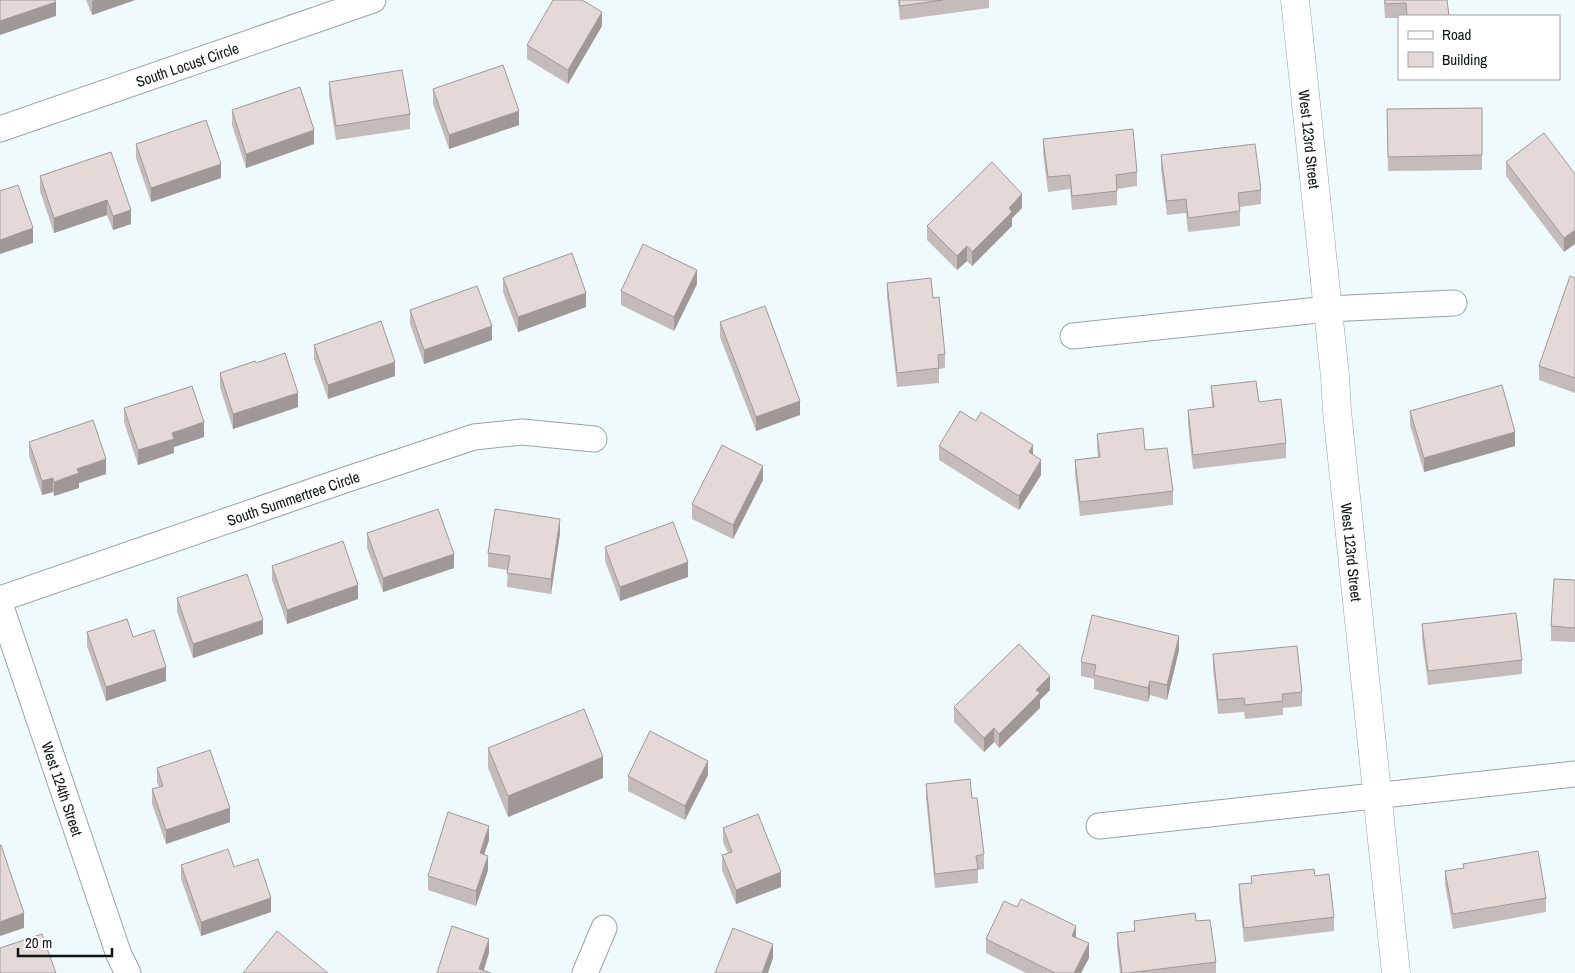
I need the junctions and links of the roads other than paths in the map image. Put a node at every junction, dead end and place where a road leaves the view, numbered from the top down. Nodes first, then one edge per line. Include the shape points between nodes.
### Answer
1 (374, 0) edge
2 (1295, 0) edge
3 (0, 129) edge
4 (1454, 303) dead end
5 (1327, 308) junction
6 (1073, 336) dead end
7 (594, 439) dead end
8 (0, 599) edge
9 (0, 604) edge
10 (1575, 774) edge
11 (1377, 795) junction
12 (1099, 826) dead end
13 (604, 928) dead end
14 (128, 973) edge
15 (585, 973) edge
16 (1396, 973) edge

1 - 3 street, South Locust Circle
2 - 5 street, West 123rd Street
4 - 5 street
5 - 6 street
5 - 11 street, West 123rd Street
7 - 8 street, South Summertree Circle via 522,432 474,437
9 - 14 street, West 124th Street via 118,955
10 - 11 street
11 - 12 street
11 - 16 street, West 123rd Street
13 - 15 street

